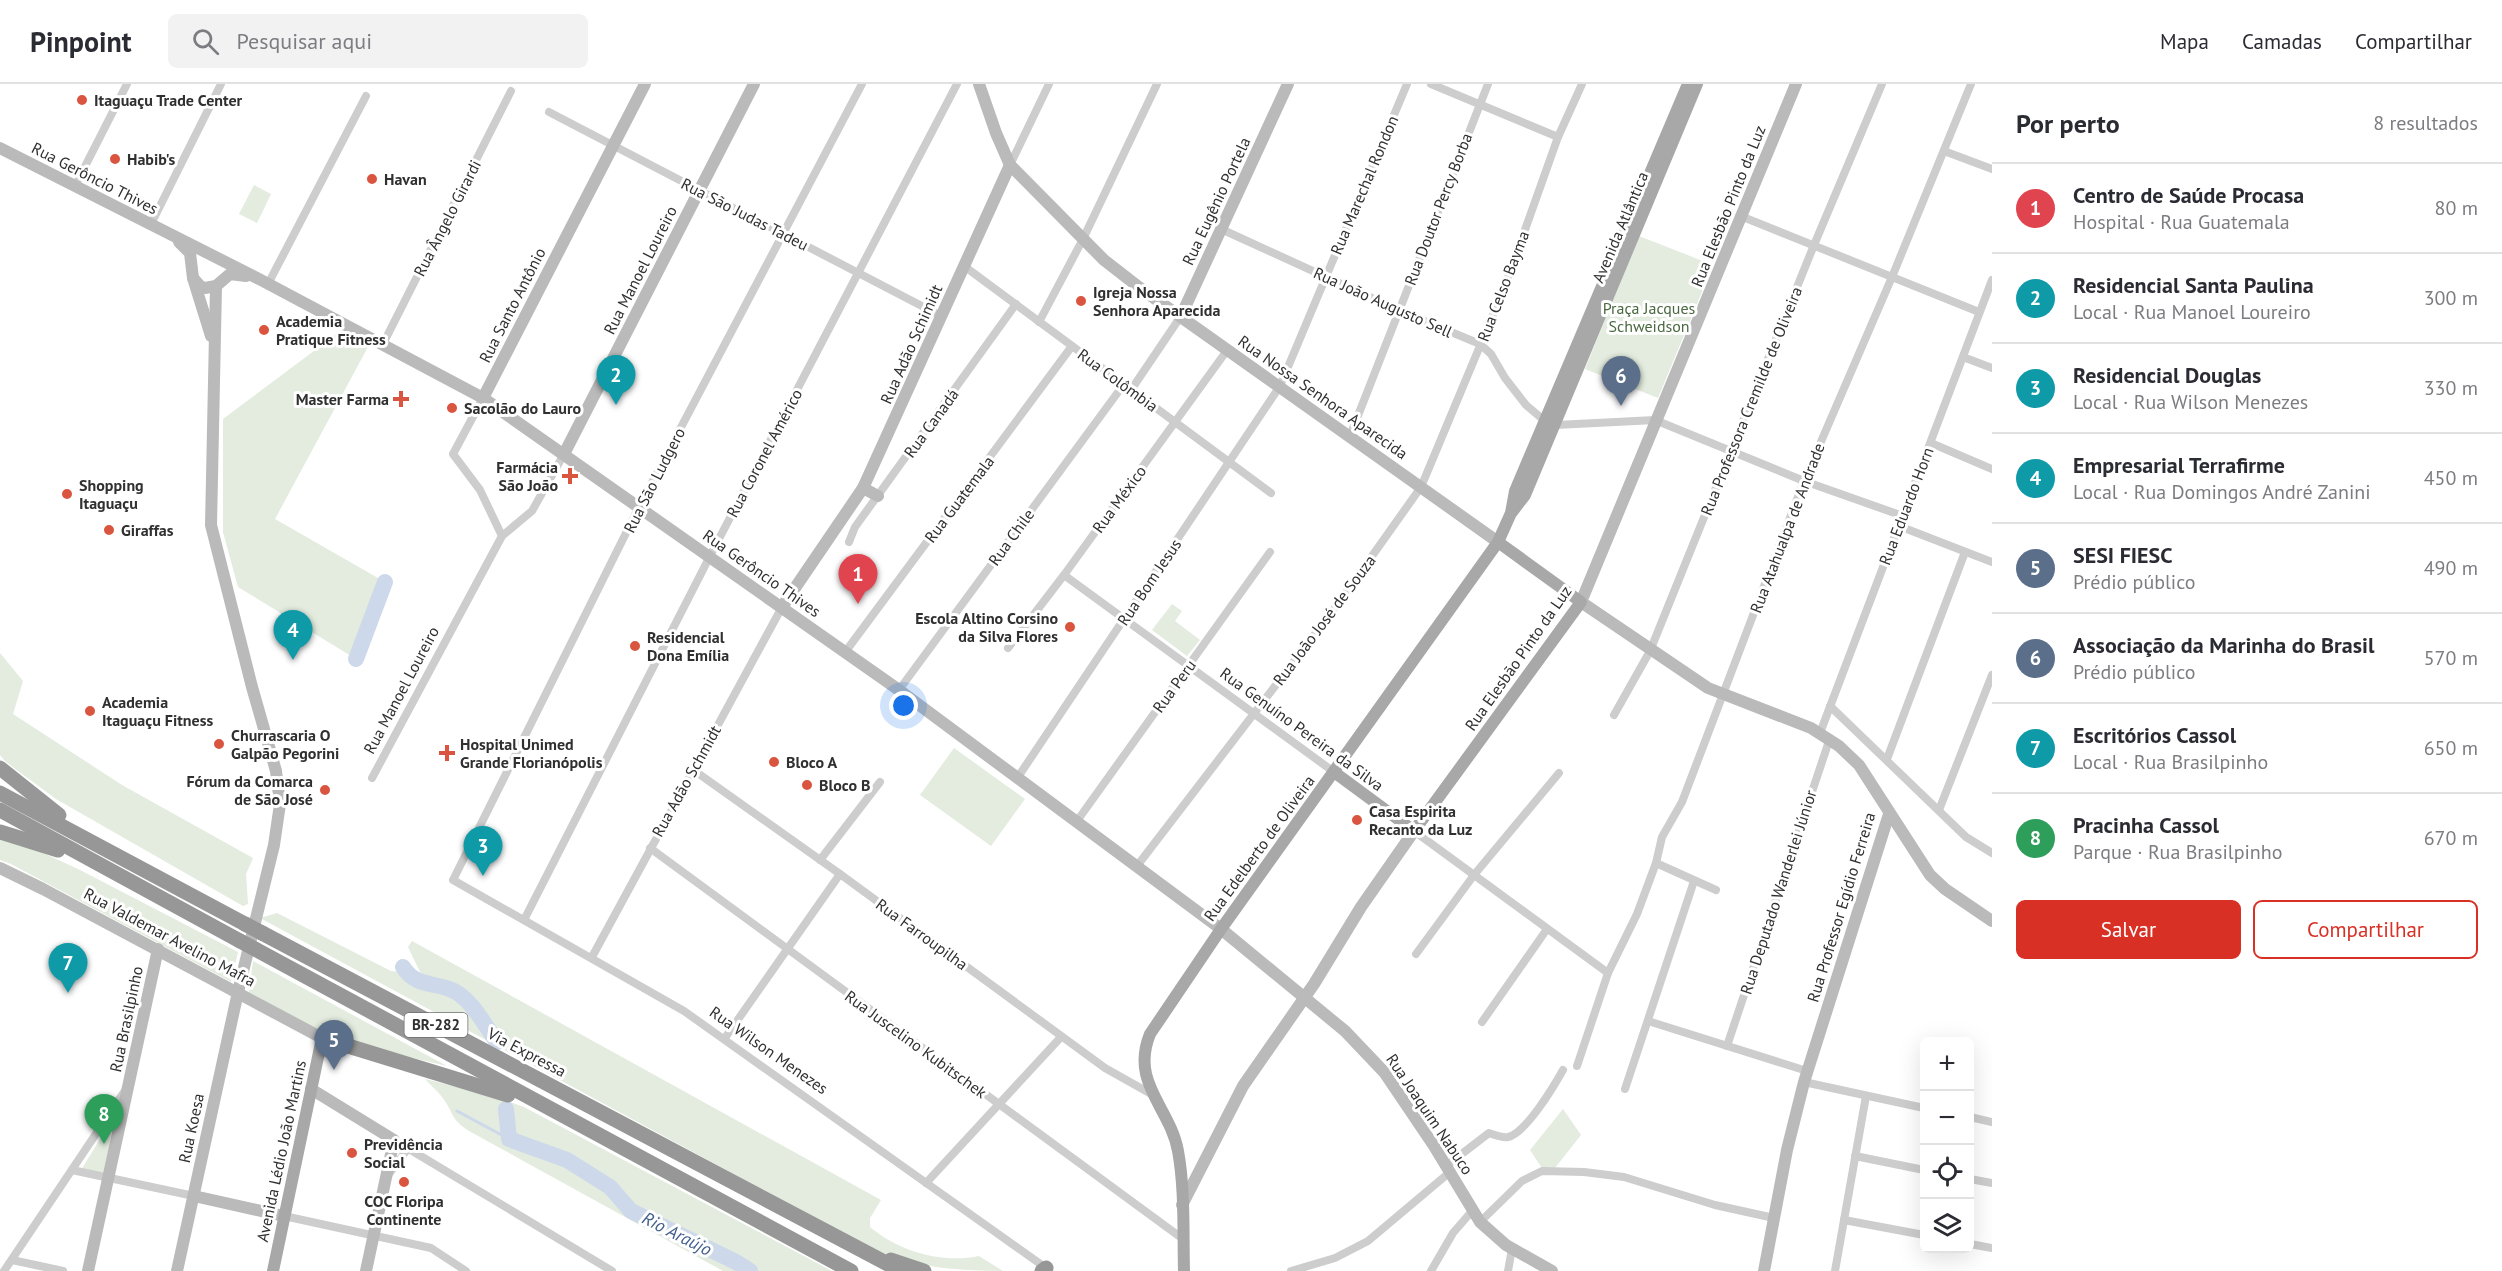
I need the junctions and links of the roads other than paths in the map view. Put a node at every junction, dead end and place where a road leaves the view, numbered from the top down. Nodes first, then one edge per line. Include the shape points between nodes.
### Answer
1 (127, 84) edge
2 (221, 84) edge
3 (645, 84) edge
4 (754, 84) edge
5 (862, 84) edge
6 (957, 84) edge
7 (979, 84) edge
8 (1049, 84) edge
9 (1157, 84) edge
10 (1288, 84) edge
11 (1407, 84) edge
12 (1431, 84) edge
13 (1488, 84) edge
14 (1582, 84) edge
15 (1688, 84) edge
16 (1697, 84) edge
17 (1796, 84) edge
18 (1882, 84) edge
19 (1971, 84) edge
20 (511, 91) dead end
21 (366, 96) dead end
22 (1479, 103) junction
23 (549, 112) dead end
24 (1558, 137) junction
25 (613, 145) junction
26 (0, 148) edge
27 (1944, 151) junction
28 (1010, 165) junction
29 (1992, 169) edge
30 (75, 186) junction
31 (700, 190) junction
32 (1648, 191) junction
33 (1743, 217) junction
34 (150, 224) junction
35 (1221, 230) junction
36 (783, 234) junction
37 (174, 237) junction
38 (1083, 239) junction
39 (1814, 245) junction
40 (214, 256) junction
41 (964, 266) junction
42 (858, 273) junction
43 (192, 274) junction
44 (1326, 276) junction
45 (1892, 277) junction
46 (1992, 280) edge
47 (220, 282) junction
48 (264, 282) junction
49 (1016, 304) junction
50 (1398, 310) junction
51 (1979, 312) junction
52 (941, 316) junction
53 (1181, 316) junction
54 (1039, 322) junction
55 (213, 343) junction
56 (383, 344) junction
57 (1480, 344) junction
58 (1072, 346) junction
59 (1228, 349) junction
60 (1963, 357) junction
61 (1992, 368) edge
62 (1280, 386) junction
63 (1127, 387) junction
64 (483, 398) junction
65 (1655, 420) junction
66 (1175, 422) junction
67 (1551, 423) junction
68 (1350, 436) junction
69 (1931, 443) junction
70 (1731, 451) junction
71 (564, 454) junction
72 (1229, 462) junction
73 (1992, 469) edge
74 (1804, 481) junction
75 (1421, 487) junction
76 (863, 488) junction
77 (1271, 494) dead end
78 (878, 496) junction
79 (639, 507) junction
80 (1903, 516) junction
81 (1899, 526) junction
82 (502, 536) junction
83 (849, 542) dead end
84 (1498, 542) junction
85 (1270, 552) dead end
86 (1965, 552) junction
87 (710, 556) junction
88 (1992, 562) edge
89 (1064, 575) junction
90 (1581, 602) junction
91 (782, 607) junction
92 (1124, 619) junction
93 (1008, 648) dead end
94 (846, 651) junction
95 (1650, 651) junction
96 (1188, 666) junction
97 (1992, 675) edge
98 (899, 690) junction
99 (1722, 695) junction
100 (1830, 706) junction
101 (1254, 714) junction
102 (1614, 715) dead end
103 (1825, 736) junction
104 (1887, 759) junction
105 (0, 768) edge
106 (692, 769) junction
107 (1334, 772) junction
108 (1559, 773) dead end
109 (1017, 777) junction
110 (372, 778) dead end
111 (880, 782) dead end
112 (0, 793) edge
113 (0, 810) edge
114 (1939, 810) junction
115 (1890, 814) junction
116 (1077, 821) junction
117 (1414, 831) junction
118 (0, 832) edge
119 (105, 848) junction
120 (650, 848) junction
121 (1992, 853) edge
122 (820, 860) junction
123 (1656, 863) junction
124 (101, 865) junction
125 (1137, 866) junction
126 (0, 868) edge
127 (840, 874) junction
128 (1474, 875) junction
129 (453, 880) joint
130 (1694, 881) junction
131 (1716, 890) dead end
132 (524, 920) junction
133 (1992, 921) edge
134 (1221, 929) junction
135 (1548, 929) junction
136 (158, 949) junction
137 (787, 949) junction
138 (1416, 954) dead end
139 (592, 957) junction
140 (1608, 973) junction
141 (238, 992) junction
142 (1304, 997) junction
143 (1648, 1021) junction
144 (1482, 1022) dead end
145 (1061, 1037) junction
146 (322, 1038) junction
147 (725, 1038) junction
148 (1727, 1046) junction
149 (1577, 1066) dead end
150 (1563, 1070) dead end
151 (1805, 1077) junction
152 (128, 1087) junction
153 (311, 1089) junction
154 (1625, 1089) dead end
155 (1153, 1095) junction
156 (1866, 1096) junction
157 (998, 1104) junction
158 (1920, 1107) edge
159 (548, 1108) junction
160 (1974, 1119) edge
161 (1992, 1122) edge
162 (394, 1140) junction
163 (406, 1151) dead end
164 (1855, 1156) junction
165 (1448, 1169) junction
166 (1920, 1169) edge
167 (72, 1170) junction
168 (388, 1176) junction
169 (108, 1177) junction
170 (1974, 1180) edge
171 (926, 1183) junction
172 (1992, 1183) edge
173 (194, 1196) junction
174 (1182, 1205) junction
175 (1472, 1211) junction
176 (284, 1216) junction
177 (1774, 1218) junction
178 (1844, 1220) junction
179 (1480, 1222) junction
180 (1920, 1234) edge
181 (374, 1235) junction
182 (1183, 1239) junction
183 (1974, 1245) edge
184 (1992, 1248) edge
185 (860, 1249) junction
186 (1512, 1249) junction
187 (12, 1260) junction
188 (1046, 1270) edge
189 (4, 1271) edge
190 (63, 1271) edge
191 (88, 1271) edge
192 (177, 1271) edge
193 (273, 1271) edge
194 (366, 1271) edge
195 (466, 1271) edge
196 (612, 1271) edge
197 (851, 1271) edge
198 (900, 1271) edge
199 (924, 1271) edge
200 (1184, 1271) edge
201 (1291, 1271) edge
202 (1431, 1271) edge
203 (1508, 1271) edge
204 (1552, 1271) edge
205 (1764, 1271) edge
206 (1834, 1271) edge

1 - 30 street
2 - 34 street
3 - 25 main road, Rua Santo Antônio
4 - 31 main road, Rua Manoel Loureiro
5 - 36 street, Rua São Ludgero
6 - 42 street, Rua Coronel Américo
7 - 28 main road, Rua Nossa Senhora Aparecida
8 - 28 street, Rua Adão Schimidt
9 - 38 street
10 - 35 main road, Rua Eugênio Portela
11 - 44 street, Rua Marechal Rondon
12 - 22 street
13 - 22 street, Rua Doutor Percy Borba
14 - 24 street, Rua Celso Bayma
15 - 32 main road, Avenida Atlântica
16 - 32 main road, Avenida Atlântica
17 - 33 main road, Rua Elesbão Pinto da Luz
18 - 39 street, Rua Professora Cremilde de Oliveira
19 - 27 street, Rua Atahualpa de Andrade
20 - 56 street, Rua Ângelo Girardi
21 - 48 street
22 - 24 street
22 - 50 street, Rua Doutor Percy Borba
23 - 25 street, Rua São Judas Tadeu
24 - 57 street, Rua Celso Bayma
25 - 31 street, Rua São Judas Tadeu
25 - 64 main road, Rua Santo Antônio
26 - 30 main road, Rua Gerôncio Thives
27 - 29 street
27 - 45 street, Rua Atahualpa de Andrade
28 - 38 main road, Rua Nossa Senhora Aparecida
28 - 41 main road, Rua Adão Schimidt
30 - 34 main road, Rua Gerôncio Thives
31 - 36 street, Rua São Judas Tadeu
31 - 71 main road, Rua Manoel Loureiro
32 - 67 main road, Avenida Atlântica
33 - 39 street
33 - 65 main road, Rua Elesbão Pinto da Luz
34 - 37 main road, Rua Gerôncio Thives
35 - 44 street, Rua João Augusto Sell
35 - 53 main road, Rua Eugênio Portela
36 - 42 street, Rua São Judas Tadeu
36 - 79 street, Rua São Ludgero
37 - 40 main road, Rua Gerôncio Thives
37 - 43 main road via 190,253
38 - 53 main road, Rua Nossa Senhora Aparecida via 1122,276
38 - 54 street
39 - 45 street
39 - 70 street, Rua Professora Cremilde de Oliveira
40 - 43 main road via 198,258
40 - 47 main road via 224,266
40 - 48 main road, Rua Gerôncio Thives
41 - 49 street, Rua Colômbia
41 - 52 main road, Rua Adão Schimidt
42 - 52 street, Rua São Judas Tadeu
42 - 87 street, Rua Coronel Américo
43 - 47 main road via 206,288
43 - 55 main road
44 - 50 street, Rua João Augusto Sell
44 - 62 street, Rua Marechal Rondon
45 - 51 street
45 - 74 street, Rua Atahualpa de Andrade
46 - 51 street, Rua Eduardo Horn
47 - 48 main road via 230,274
47 - 55 main road, Rua Koesa
48 - 56 main road, Rua Gerôncio Thives
49 - 54 street, Rua Colômbia
49 - 78 street, Rua Canadá
50 - 57 street, Rua João Augusto Sell
50 - 68 street, Rua Doutor Percy Borba
51 - 60 street, Rua Eduardo Horn
52 - 76 main road, Rua Adão Schimidt
53 - 59 main road, Rua Nossa Senhora Aparecida
53 - 63 street, Rua Eugênio Portela
54 - 58 street, Rua Colômbia
55 - 141 main road, Rua Koesa via 212,534 280,792 274,845
56 - 64 main road, Rua Gerôncio Thives
57 - 67 street, Rua João Augusto Sell via 1491,354 1517,395
57 - 75 street, Rua Celso Bayma
58 - 63 street, Rua Colômbia
58 - 94 street, Rua Guatemala
59 - 62 main road, Rua Nossa Senhora Aparecida
59 - 66 street, Rua México
60 - 61 street
60 - 69 street, Rua Eduardo Horn
62 - 68 main road, Rua Nossa Senhora Aparecida
62 - 72 street, Rua Bom Jesus
63 - 66 street, Rua Colômbia
63 - 98 street, Rua Chile
64 - 71 main road, Rua Gerôncio Thives
64 - 82 street, Rua Santo Antônio via 453,454 480,490
65 - 67 street
65 - 70 street
65 - 90 main road, Rua Elesbão Pinto da Luz
66 - 72 street, Rua Colômbia
66 - 89 street, Rua México
67 - 84 main road, Avenida Atlântica
68 - 75 main road, Rua Nossa Senhora Aparecida
69 - 73 street
69 - 80 street, Rua Eduardo Horn
70 - 74 street
70 - 95 street, Rua Professora Cremilde de Oliveira
71 - 79 main road, Rua Gerôncio Thives
71 - 82 street, Rua Manoel Loureiro via 532,511
72 - 77 street, Rua Colômbia
72 - 92 street, Rua Bom Jesus
74 - 80 street
74 - 99 street, Rua Atahualpa de Andrade
75 - 84 main road, Rua Nossa Senhora Aparecida
75 - 101 street, Rua João José de Souza
76 - 78 main road
76 - 91 main road, Rua Adão Schimidt
78 - 83 street, Rua Canadá
79 - 87 main road, Rua Gerôncio Thives
79 - 129 street, Rua São Ludgero
80 - 81 street, Rua Eduardo Horn
81 - 86 street
81 - 100 street, Rua Eduardo Horn
82 - 110 street, Rua Manoel Loureiro
84 - 90 main road, Rua Professor Egídio Ferreira
84 - 107 main road, Rua Edelberto de Oliveira
85 - 96 street, Rua Peru
86 - 88 street
86 - 104 street
87 - 91 main road, Rua Gerôncio Thives
87 - 132 street, Rua Coronel Américo
89 - 92 street, Rua Genuíno Pereira da Silva
89 - 93 street, Rua México
90 - 95 main road, Rua Professor Egídio Ferreira
90 - 117 main road, Rua Elesbão Pinto da Luz
91 - 94 main road, Rua Gerôncio Thives
91 - 106 street, Rua Adão Schmidt
92 - 96 street, Rua Genuíno Pereira da Silva
92 - 109 street, Rua Bom Jesus
94 - 98 main road, Rua Gerôncio Thives
95 - 99 main road, Rua Professor Egídio Ferreira
95 - 102 street, Rua Professora Cremilde de Oliveira
96 - 101 street, Rua Genuíno Pereira da Silva
96 - 116 street, Rua Peru
97 - 114 street
98 - 109 main road, Rua Gerôncio Thives
99 - 103 main road, Rua Professor Egídio Ferreira
99 - 123 street, Rua Atahualpa de Andrade via 1682,802 1662,837
100 - 103 street, Rua Eduardo Horn
100 - 104 street
101 - 107 street, Rua Genuíno Pereira da Silva
101 - 125 street, Rua João José de Souza
103 - 115 main road, Rua Professor Egídio Ferreira via 1859,765
103 - 148 street, Rua Deputado Wanderlei Júnior
104 - 114 street
105 - 119 highway
106 - 120 street, Rua Adão Schmidt
106 - 122 street, Rua Farroupilha
107 - 117 main road, Rua Genuíno Pereira da Silva
107 - 134 main road, Rua Edelberto de Oliveira
108 - 128 street
109 - 116 main road, Rua Gerôncio Thives
111 - 122 street
112 - 119 highway
113 - 124 highway
114 - 121 street via 1966,837
115 - 133 main road via 1938,883
115 - 151 main road, Rua Professor Egídio Ferreira
116 - 125 main road, Rua Gerôncio Thives
117 - 128 street, Rua Genuíno Pereira da Silva
117 - 142 main road, Rua Elesbão Pinto da Luz
118 - 124 highway
119 - 185 highway, Via Expressa / BR-282, bridge
120 - 137 street, Rua Juscelino Kubitschek
120 - 139 street, Rua Adão Schmidt
122 - 127 street, Rua Farroupilha
123 - 130 street
123 - 140 street, Rua Atahualpa de Andrade
124 - 159 highway, BR-282, bridge
125 - 134 main road, Rua Gerôncio Thives
126 - 136 main road, Rua Valdemar Avelino Mafra
127 - 137 street
127 - 145 street, Rua Farroupilha
128 - 135 street, Rua Genuíno Pereira da Silva
128 - 138 street
129 - 132 street, Rua Wilson Menezes
130 - 131 street
130 - 143 street
132 - 139 street, Rua Wilson Menezes
134 - 142 main road, Rua Joaquim Nabuco
134 - 155 main road, Rua Edelberto de Oliveira via 1150,1034 1144,1065
135 - 140 street, Rua Genuíno Pereira da Silva
135 - 144 street
136 - 141 main road, Rua Valdemar Avelino Mafra
136 - 152 main road, Rua Brasilpinho
137 - 147 street
137 - 157 street, Rua Juscelino Kubitschek
139 - 147 street, Rua Wilson Menezes
140 - 149 street, Rua Atahualpa de Andrade
141 - 146 main road, Rua Valdemar Avelino Mafra
141 - 173 main road, Rua Koesa
142 - 165 main road, Rua Joaquim Nabuco via 1379,1066
142 - 174 main road, Rua Elesbão Pinto da Luz via 1243,1086
143 - 148 street
143 - 154 street
145 - 155 street, Rua Farroupilha via 1104,1068
145 - 157 street
146 - 153 main road, Avenida Lédio João Martins
146 - 159 highway
147 - 171 street, Rua Wilson Menezes
148 - 151 street
150 - 165 street via 1542,1105 1515,1133 1505,1137 1489,1133
151 - 156 street
151 - 177 main road, Rua Professor Egídio Ferreira
152 - 167 street
152 - 169 main road, Rua Brasilpinho
153 - 162 main road
153 - 176 main road, Avenida Lédio João Martins
155 - 174 main road, Rua Edelberto de Oliveira via 1177,1148
156 - 158 street
156 - 164 street
157 - 171 street
157 - 182 street, Rua Juscelino Kubitschek
159 - 197 highway, BR-282
160 - 161 street
162 - 168 main road
162 - 196 street
163 - 168 street
164 - 166 street
164 - 178 street
165 - 175 main road, Rua Joaquim Nabuco
165 - 201 street via 1409,1208 1362,1244
167 - 169 street
167 - 187 street
168 - 181 main road
169 - 173 street
169 - 191 main road, Rua Brasilpinho
170 - 172 street
171 - 188 street, Rua Wilson Menezes
173 - 176 main road
173 - 192 main road, Rua Koesa
174 - 182 main road, Rua Edelberto de Oliveira
175 - 179 main road, Rua Joaquim Nabuco
175 - 202 street via 1453,1233
176 - 181 street
176 - 193 main road, Avenida Lédio João Martins
177 - 179 street via 1715,1205 1624,1177 1542,1171 1522,1181
177 - 205 main road, Rua Professor Egídio Ferreira
178 - 180 street
178 - 206 street
179 - 186 main road, Rua Joaquim Nabuco
181 - 194 main road
181 - 195 street via 431,1248
182 - 200 main road, Rua Edelberto de Oliveira
183 - 184 street
185 - 198 highway, Via Expressa / BR-282
185 - 199 highway
186 - 203 street
186 - 204 main road, Rua Joaquim Nabuco
187 - 189 street
187 - 190 street

